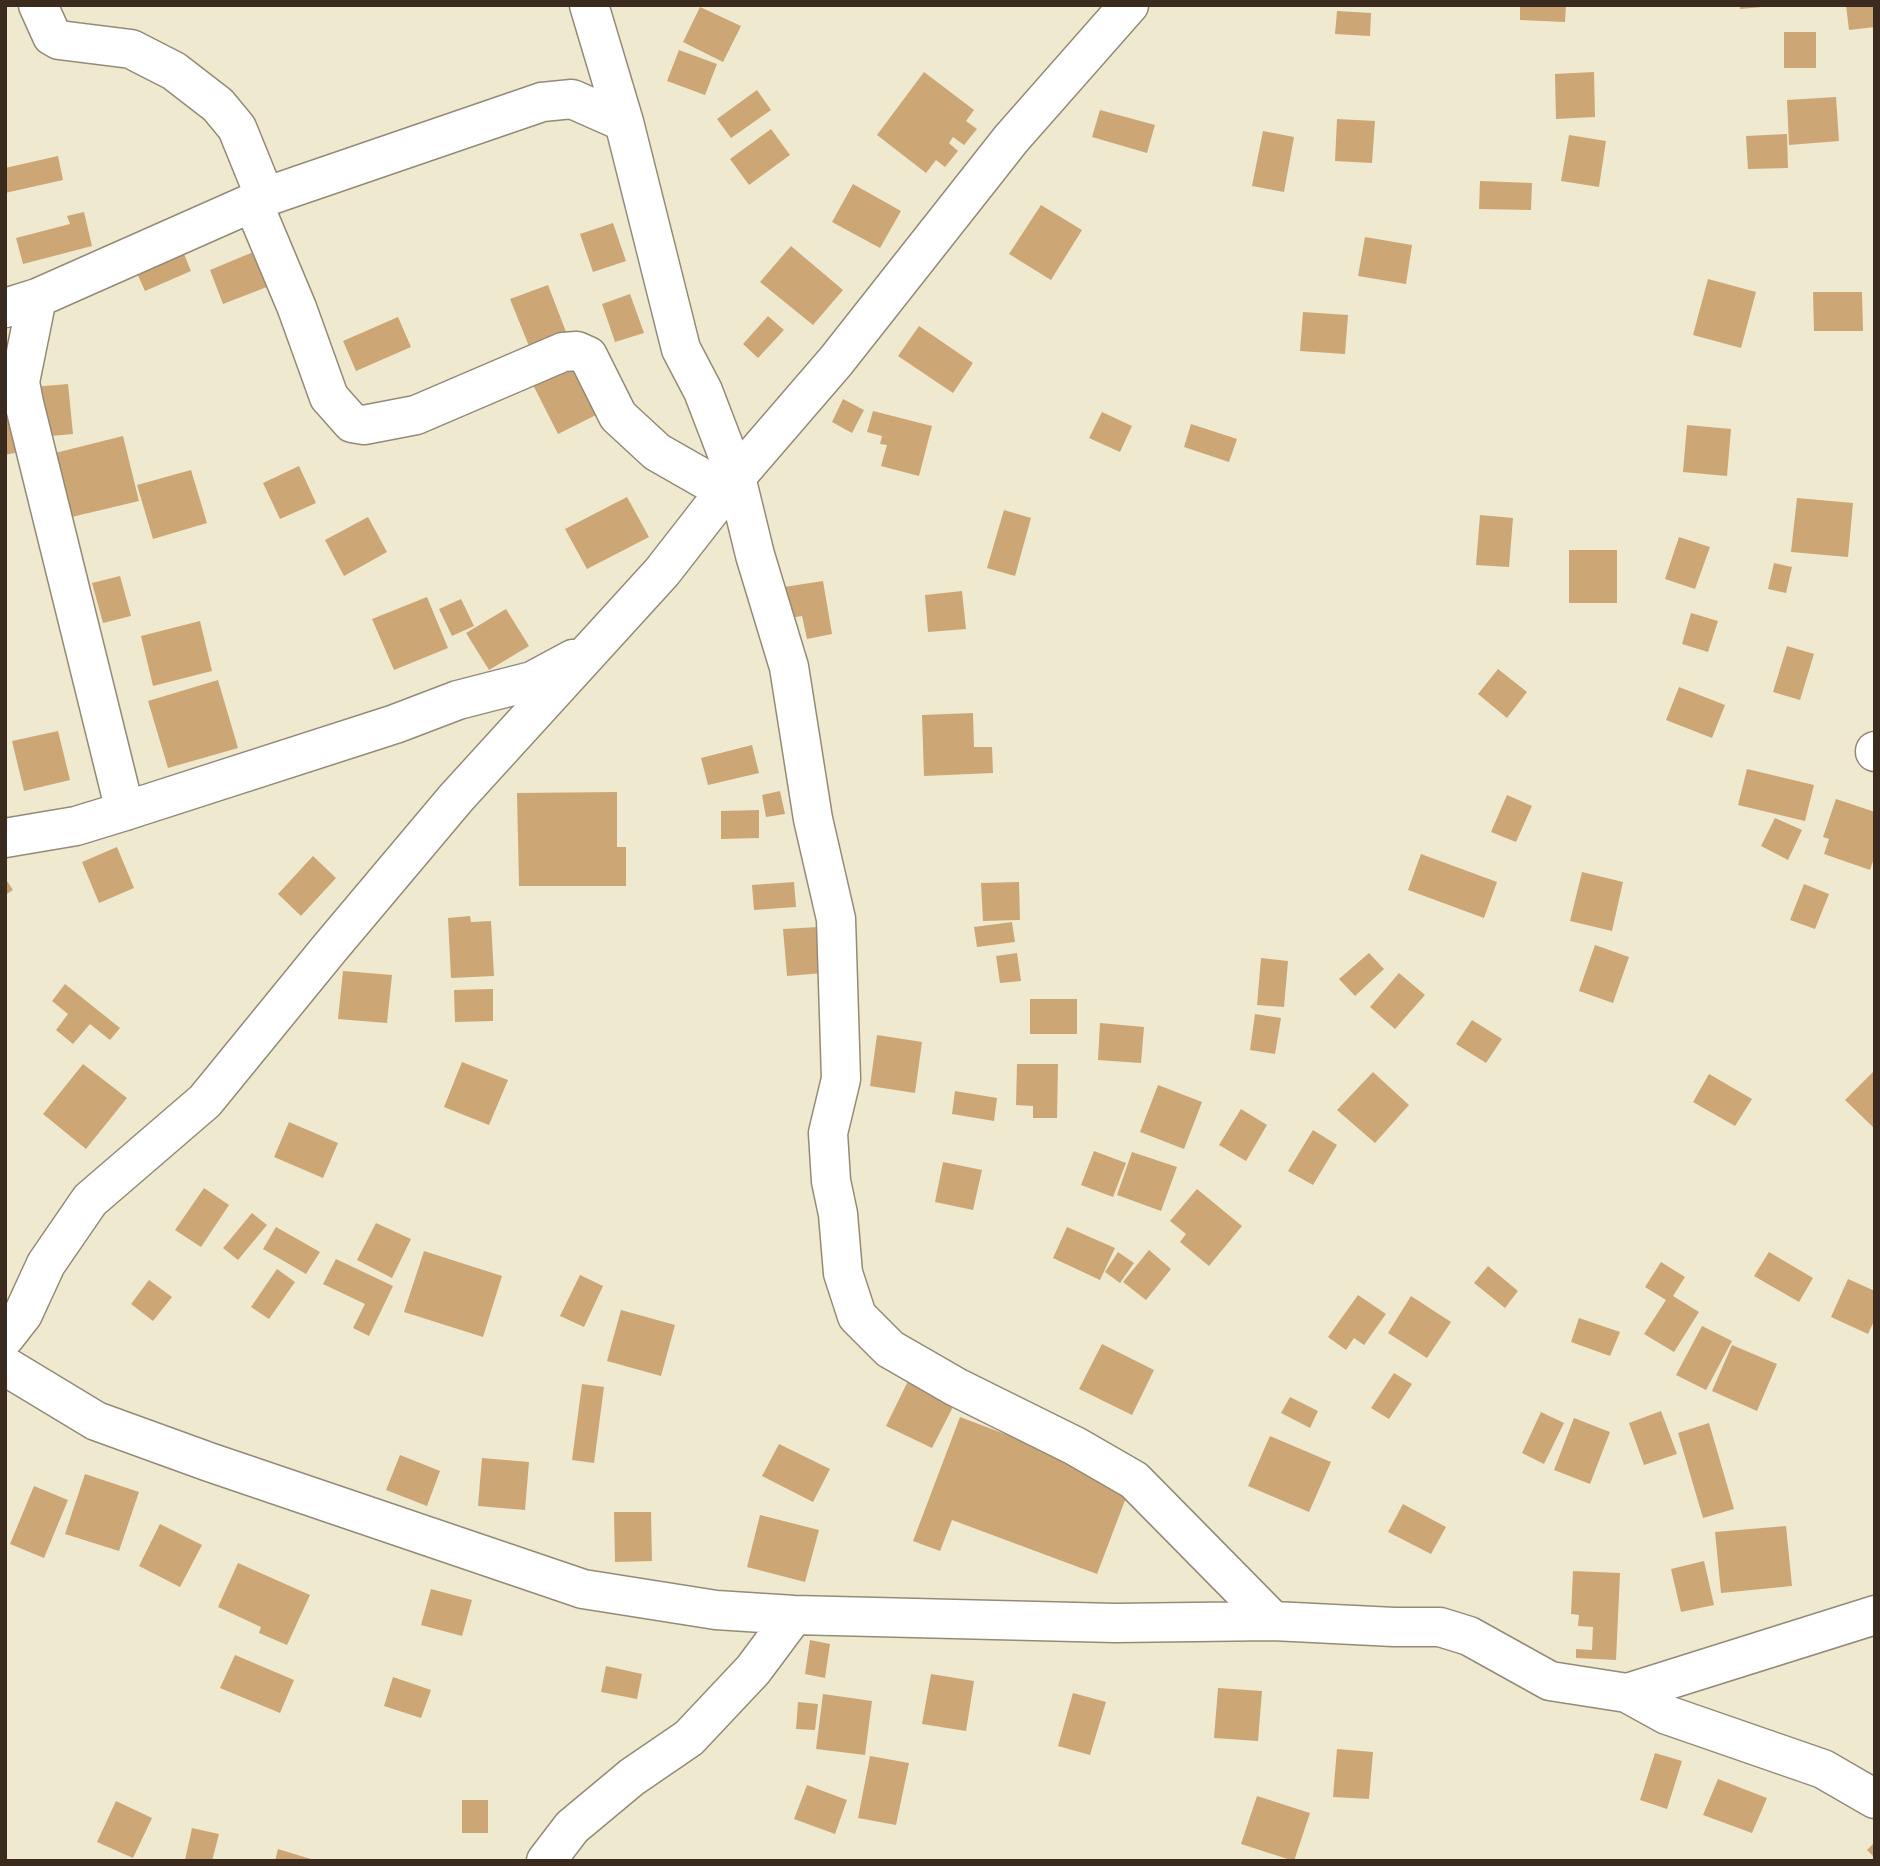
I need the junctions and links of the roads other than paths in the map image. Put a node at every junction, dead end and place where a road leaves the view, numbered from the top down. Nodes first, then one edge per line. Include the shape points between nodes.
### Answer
1 (38, 5) edge
2 (589, 5) edge
3 (1129, 5) edge
4 (624, 122) junction
5 (259, 200) junction
6 (21, 303) edge
7 (736, 477) junction
8 (594, 648) junction
9 (125, 811) junction
10 (5, 838) edge
11 (5, 1337) edge
12 (5, 1366) edge
13 (794, 1615) junction
14 (1875, 1615) edge
15 (1273, 1620) junction
16 (1627, 1693) junction
17 (1875, 1799) edge
18 (546, 1861) edge

1 - 5 street via 52,36 59,40 131,49 174,71 218,105 237,128
2 - 4 street
3 - 7 street via 1011,139 836,361
4 - 5 street via 572,99 542,102
4 - 7 street via 681,349 703,391
5 - 6 street
5 - 7 street via 329,397 352,423 416,415 563,352 577,351 588,356 618,416 657,452 706,480
6 - 9 street via 24,403
7 - 8 street via 663,572
7 - 15 street via 789,667 813,818 836,919 841,1079 828,1133 844,1273 856,1315 890,1349 1133,1480
8 - 9 street via 533,681 458,700
8 - 11 street via 447,808 205,1101 90,1200 46,1264 23,1314
9 - 10 street via 76,827
12 - 13 street via 96,1420 583,1589 716,1610
13 - 15 street via 1115,1623
13 - 18 street via 753,1670 689,1738 572,1826
14 - 16 street
15 - 16 street via 1440,1627 1469,1636 1550,1681
16 - 17 street via 1667,1715 1823,1769

